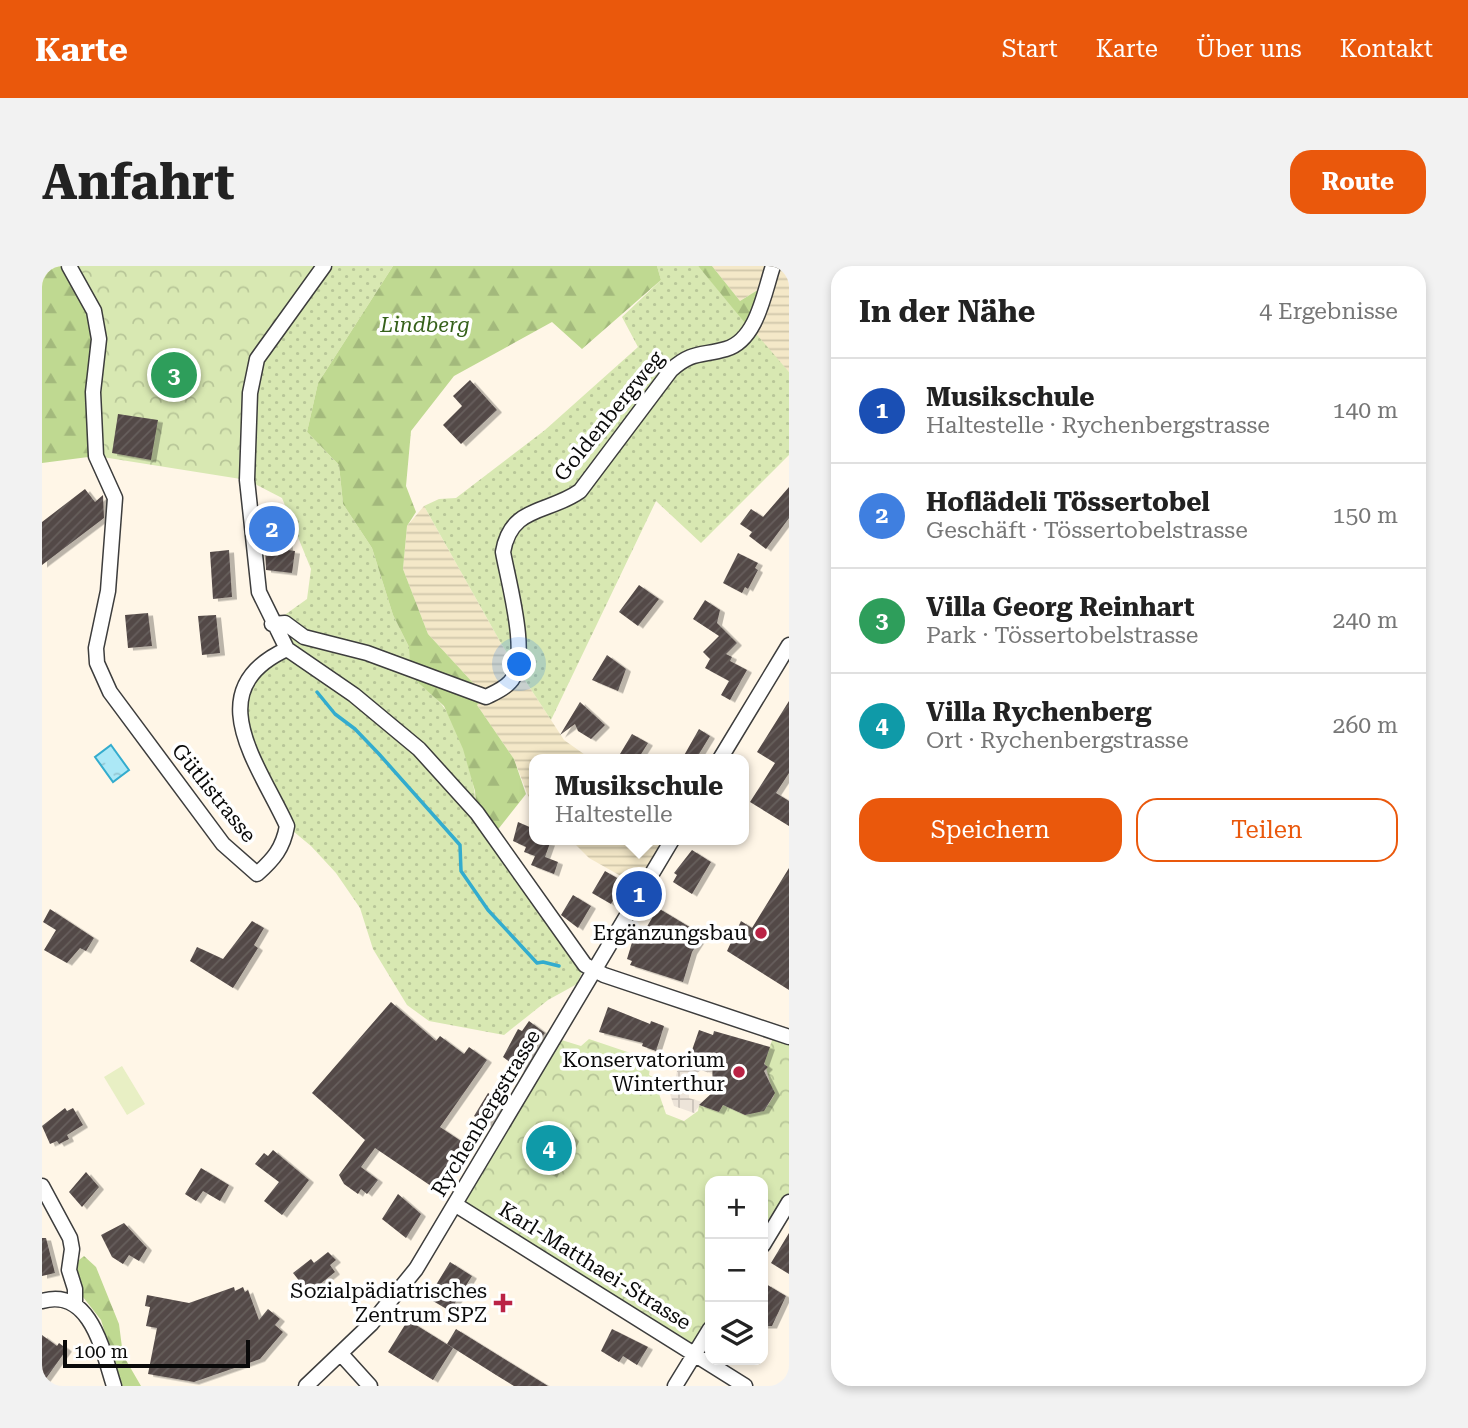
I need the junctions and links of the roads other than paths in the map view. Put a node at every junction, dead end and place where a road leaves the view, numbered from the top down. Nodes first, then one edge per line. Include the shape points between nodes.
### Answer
1 (69, 266) edge
2 (324, 266) edge
3 (774, 266) edge
4 (272, 624) junction
5 (789, 645) edge
6 (287, 649) junction
7 (723, 754) edge
8 (669, 845) edge
9 (594, 971) junction
10 (789, 1037) edge
11 (42, 1186) edge
12 (789, 1202) edge
13 (456, 1205) junction
14 (767, 1239) edge
15 (42, 1301) edge
16 (75, 1304) junction
17 (705, 1337) edge
18 (341, 1354) junction
19 (695, 1354) junction
20 (114, 1386) edge
21 (306, 1386) edge
22 (370, 1386) edge
23 (675, 1386) edge
24 (745, 1386) edge

1 - 6 street, Gütlistrasse via 94,311 99,339 93,392 96,456 115,498 97,663 110,692 223,844 257,874 284,844 287,826 239,724 239,696 252,672
2 - 4 street via 257,359 250,393 247,480 259,592
3 - 4 street, Goldenbergweg via 745,338 728,349 683,359 580,491 528,514 505,536 503,552 520,651 512,681 499,691 486,697 367,653 304,637 285,623
4 - 6 street
5 - 7 street
6 - 9 street via 354,695 419,749 477,813 585,965
8 - 9 street, Rychenbergstrasse
9 - 10 street
9 - 13 street, Rychenbergstrasse
11 - 16 street via 70,1238
12 - 14 street
13 - 18 street, Rychenbergstrasse via 416,1269
13 - 19 street, Karl-Matthaei-Strasse
15 - 16 street via 61,1299
16 - 20 street via 96,1331
17 - 19 street
18 - 21 street, Rychenbergstrasse
18 - 22 street
19 - 23 street
19 - 24 street, Karl-Matthaei-Strasse

